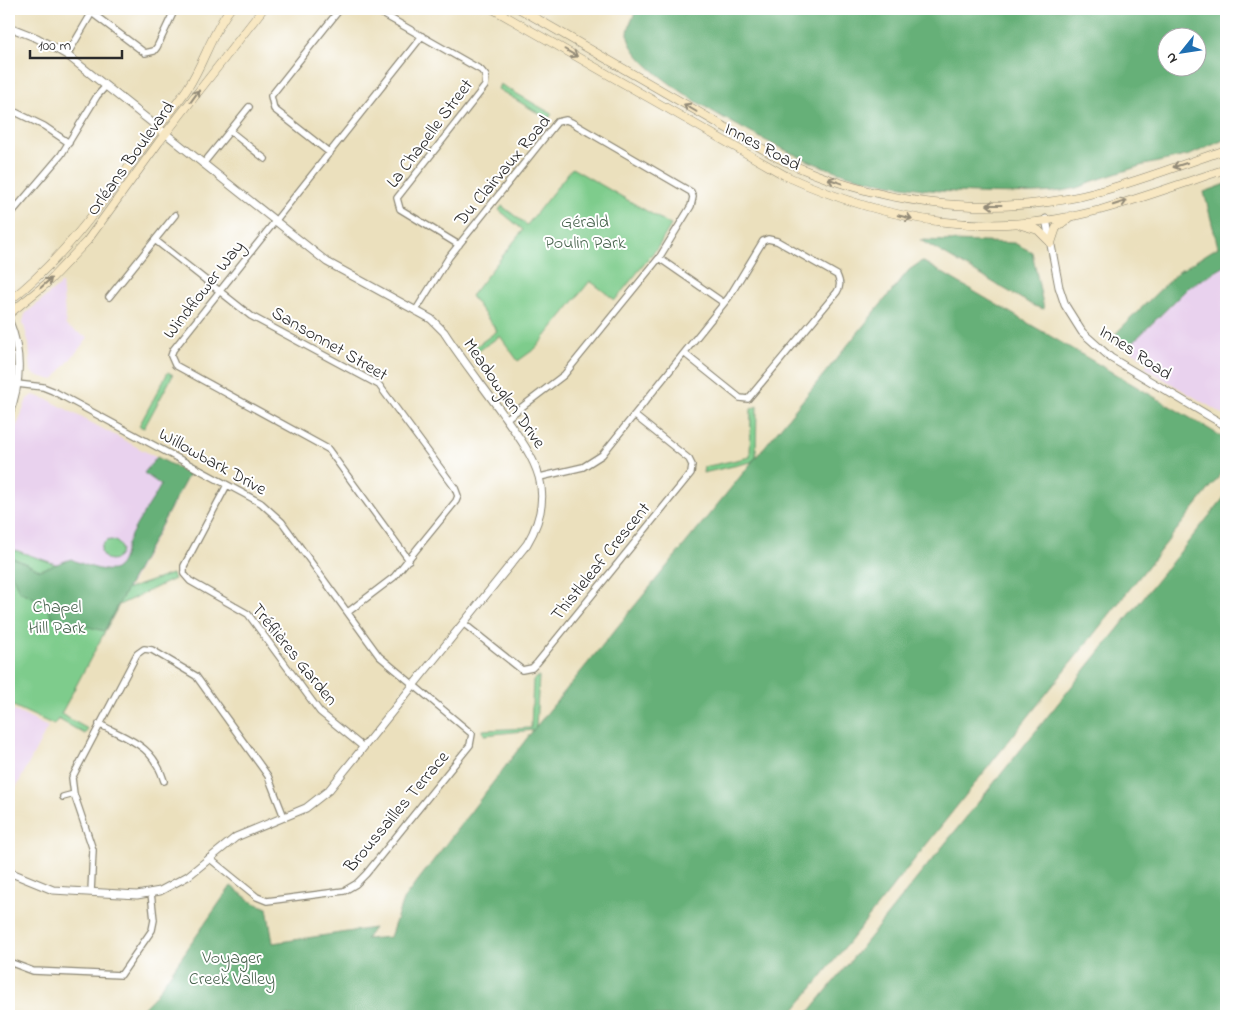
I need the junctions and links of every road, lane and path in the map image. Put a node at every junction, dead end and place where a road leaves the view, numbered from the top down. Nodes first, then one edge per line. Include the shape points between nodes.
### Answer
1 (175, 9) edge
2 (230, 9) edge
3 (263, 9) edge
4 (340, 9) edge
5 (374, 9) edge
6 (494, 9) edge
7 (520, 9) edge
8 (93, 11) edge
9 (9, 27) edge
10 (422, 36) junction
11 (67, 55) junction
12 (106, 86) junction
13 (248, 107) dead end
14 (9, 109) edge
15 (158, 128) junction
16 (230, 131) junction
17 (166, 134) junction
18 (69, 143) junction
19 (1226, 150) edge
20 (330, 153) junction
21 (265, 159) dead end
22 (203, 164) junction
23 (1226, 169) edge
24 (1043, 202) junction
25 (175, 215) dead end
26 (1072, 215) junction
27 (9, 216) edge
28 (1046, 220) junction
29 (275, 222) junction
30 (1016, 224) junction
31 (155, 240) junction
32 (1051, 243) junction
33 (459, 245) junction
34 (659, 258) junction
35 (220, 291) junction
36 (109, 297) dead end
37 (9, 301) edge
38 (724, 303) junction
39 (416, 310) junction
40 (9, 314) edge
41 (9, 321) edge
42 (684, 353) junction
43 (17, 384) junction
44 (9, 414) edge
45 (634, 415) junction
46 (506, 419) junction
47 (1226, 426) edge
48 (540, 477) junction
49 (228, 485) junction
50 (409, 560) junction
51 (348, 612) junction
52 (464, 623) junction
53 (414, 685) junction
54 (99, 724) junction
55 (363, 747) junction
56 (164, 781) dead end
57 (74, 794) junction
58 (63, 797) dead end
59 (284, 817) junction
60 (209, 858) junction
61 (9, 872) edge
62 (91, 892) junction
63 (151, 893) junction
64 (9, 962) edge

1 - 8 street via 157,47 145,53
2 - 15 main road, Orléans Boulevard via 211,38 187,89
17 -> 3 main road, Orléans Boulevard
4 - 20 street via 274,91 271,100 274,109
5 - 10 street, La Chapelle Street
6 -> 30 main road, Innes Road via 726,143 818,191 870,209 919,220
24 -> 7 main road, Innes Road via 957,205 925,202 876,193 805,170
8 - 11 street
9 - 11 street, Meadowglen Drive
10 - 20 street, Windflower Way
10 - 33 street, La Chapelle Street via 481,70 486,80 485,86 397,198 400,209
11 - 12 street, Meadowglen Drive
12 - 15 street, Meadowglen Drive
12 - 18 street
13 - 16 street
14 - 18 street
15 - 17 street, Meadowglen Drive
15 - 37 main road, Orléans Boulevard via 72,242
16 - 21 street
16 - 22 street
17 - 22 street, Meadowglen Drive
40 -> 17 main road, Orléans Boulevard via 78,252
18 - 27 street
19 -> 24 main road via 1083,196
20 - 29 street, Windflower Way
22 - 29 street, Meadowglen Drive
26 -> 23 main road via 1099,210
24 - 28 main road, Innes Road
25 - 31 street
26 - 28 main road
26 - 32 main road via 1056,228
28 - 30 main road, Innes Road
28 - 32 street, Innes Road
29 - 35 street, Windflower Way
29 - 39 street, Meadowglen Drive via 327,262
30 - 32 main road via 1038,230
31 - 35 street, Sansonnet Street
31 - 36 street
32 - 47 street, Innes Road via 1065,305 1092,343 1110,358
33 - 34 street, Du Clairvaux Road via 557,122 566,120 691,192 691,206
33 - 39 street, Du Clairvaux Road
34 - 38 street
34 - 46 street, Du Clairvaux Road via 564,375
35 - 50 street, Sansonnet Street via 251,316 379,386 455,488 456,501
35 - 50 street, Windflower Way via 173,350 175,365 328,449
38 - 42 street
38 - 42 street via 760,244 768,239 837,275 840,283 837,292 748,399 740,398
39 - 46 street, Meadowglen Drive via 444,332
41 - 43 street via 18,351
42 - 45 street
43 - 44 street
43 - 49 street, Willowbark Drive via 48,389
45 - 48 street via 602,455 590,464
45 - 52 street, Thistleleaf Crescent via 689,459 691,473 544,655 532,668 522,670
46 - 48 street, Meadowglen Drive via 534,458
48 - 52 street, Meadowglen Drive via 542,500 533,534
49 - 51 street, Willowbark Drive via 261,503 282,522
49 - 55 street, Tréflières Garden via 184,566 184,574 190,581 248,614 320,712
50 - 51 street, Sansonnet Street via 388,583
51 - 53 street, Willowbark Drive via 380,656
52 - 53 street, Meadowglen Drive
53 - 55 street, Meadowglen Drive
53 - 60 street, Broussailles Terrace via 469,730 473,739 356,884 344,891 267,901 257,897
54 - 56 street via 149,751 159,764
54 - 57 street via 74,771
54 - 59 street via 137,654 144,649 152,650 196,676 265,772
55 - 59 street, Meadowglen Drive via 322,798
57 - 58 street
57 - 62 street via 93,850
59 - 60 street, Meadowglen Drive via 236,837
60 - 63 street, Meadowglen Drive via 180,881
61 - 62 street, Meadowglen Drive via 47,888
62 - 63 street, Meadowglen Drive
63 - 64 street via 152,930 121,975 33,971

